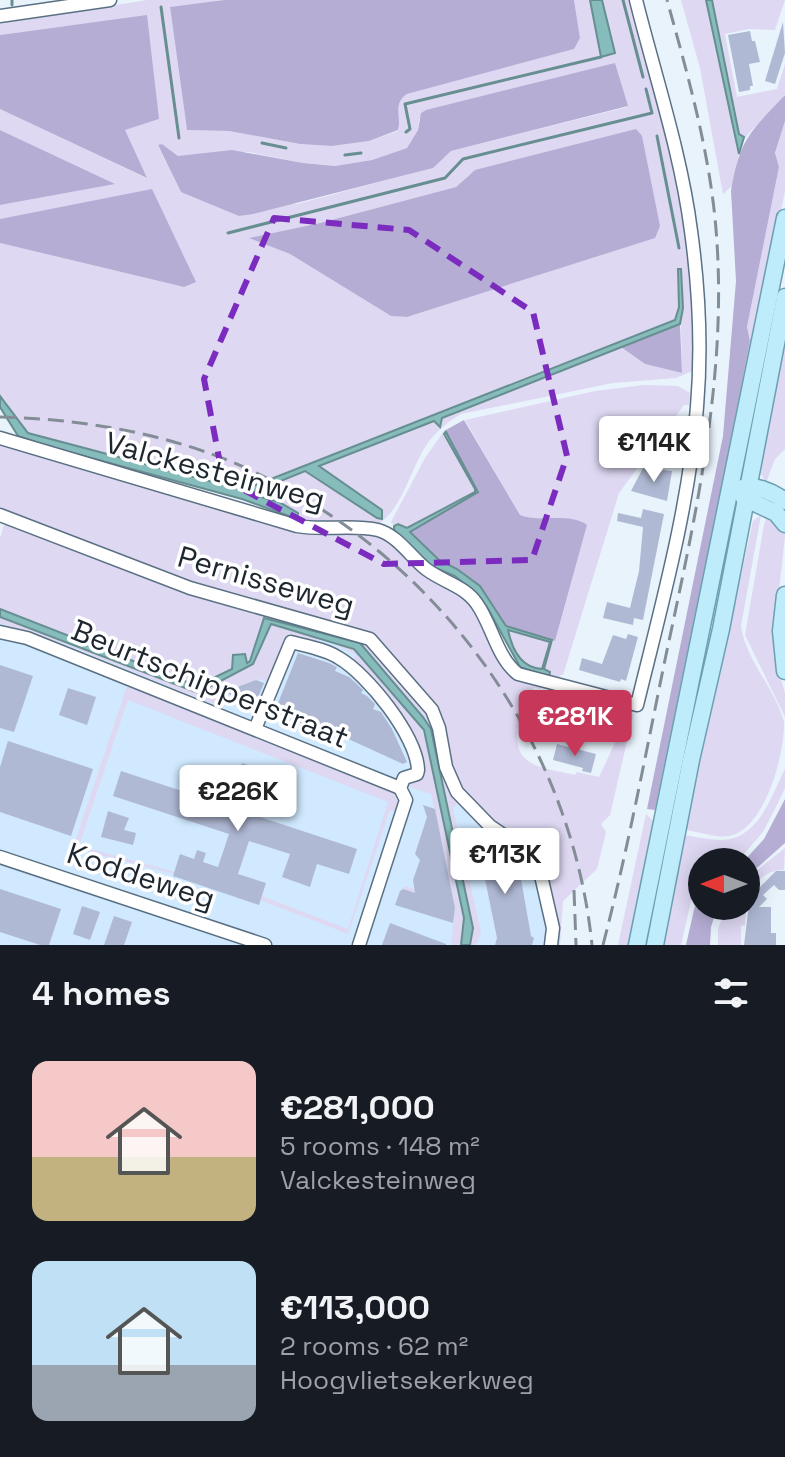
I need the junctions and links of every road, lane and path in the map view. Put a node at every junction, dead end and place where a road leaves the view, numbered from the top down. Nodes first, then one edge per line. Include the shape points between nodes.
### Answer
1 (110, 0) edge
2 (636, 0) edge
3 (0, 16) edge
4 (785, 218) edge
5 (785, 297) edge
6 (0, 438) edge
7 (739, 488) junction
8 (785, 501) edge
9 (764, 509) junction
10 (0, 515) edge
11 (785, 524) edge
12 (735, 551) junction
13 (785, 595) edge
14 (0, 632) edge
15 (785, 671) edge
16 (255, 729) junction
17 (400, 788) junction
18 (0, 857) edge
19 (265, 945) edge
20 (359, 945) edge
21 (551, 945) edge
22 (637, 945) edge
23 (655, 945) edge

1 - 3 street
2 - 6 street, Valckesteinweg via 687,203 700,330 694,440 637,705 518,674 473,597 427,570 385,533 297,526
4 - 7 main road
5 - 7 main road
7 - 8 main road
7 - 9 main road
7 - 12 main road
7 - 22 main road
9 - 11 main road
9 - 12 main road via 749,518
10 - 21 street, Pernisseweg via 190,588 370,639 432,710 450,780 490,826 537,858 553,928
12 - 23 main road
13 - 15 main road
14 - 16 street, Beurtschipperstraat
16 - 17 street, Beurtschipperstraat
16 - 17 street via 291,642 333,655 381,698 407,737 418,770 404,778
17 - 20 street via 406,800
18 - 19 street, Koddeweg

